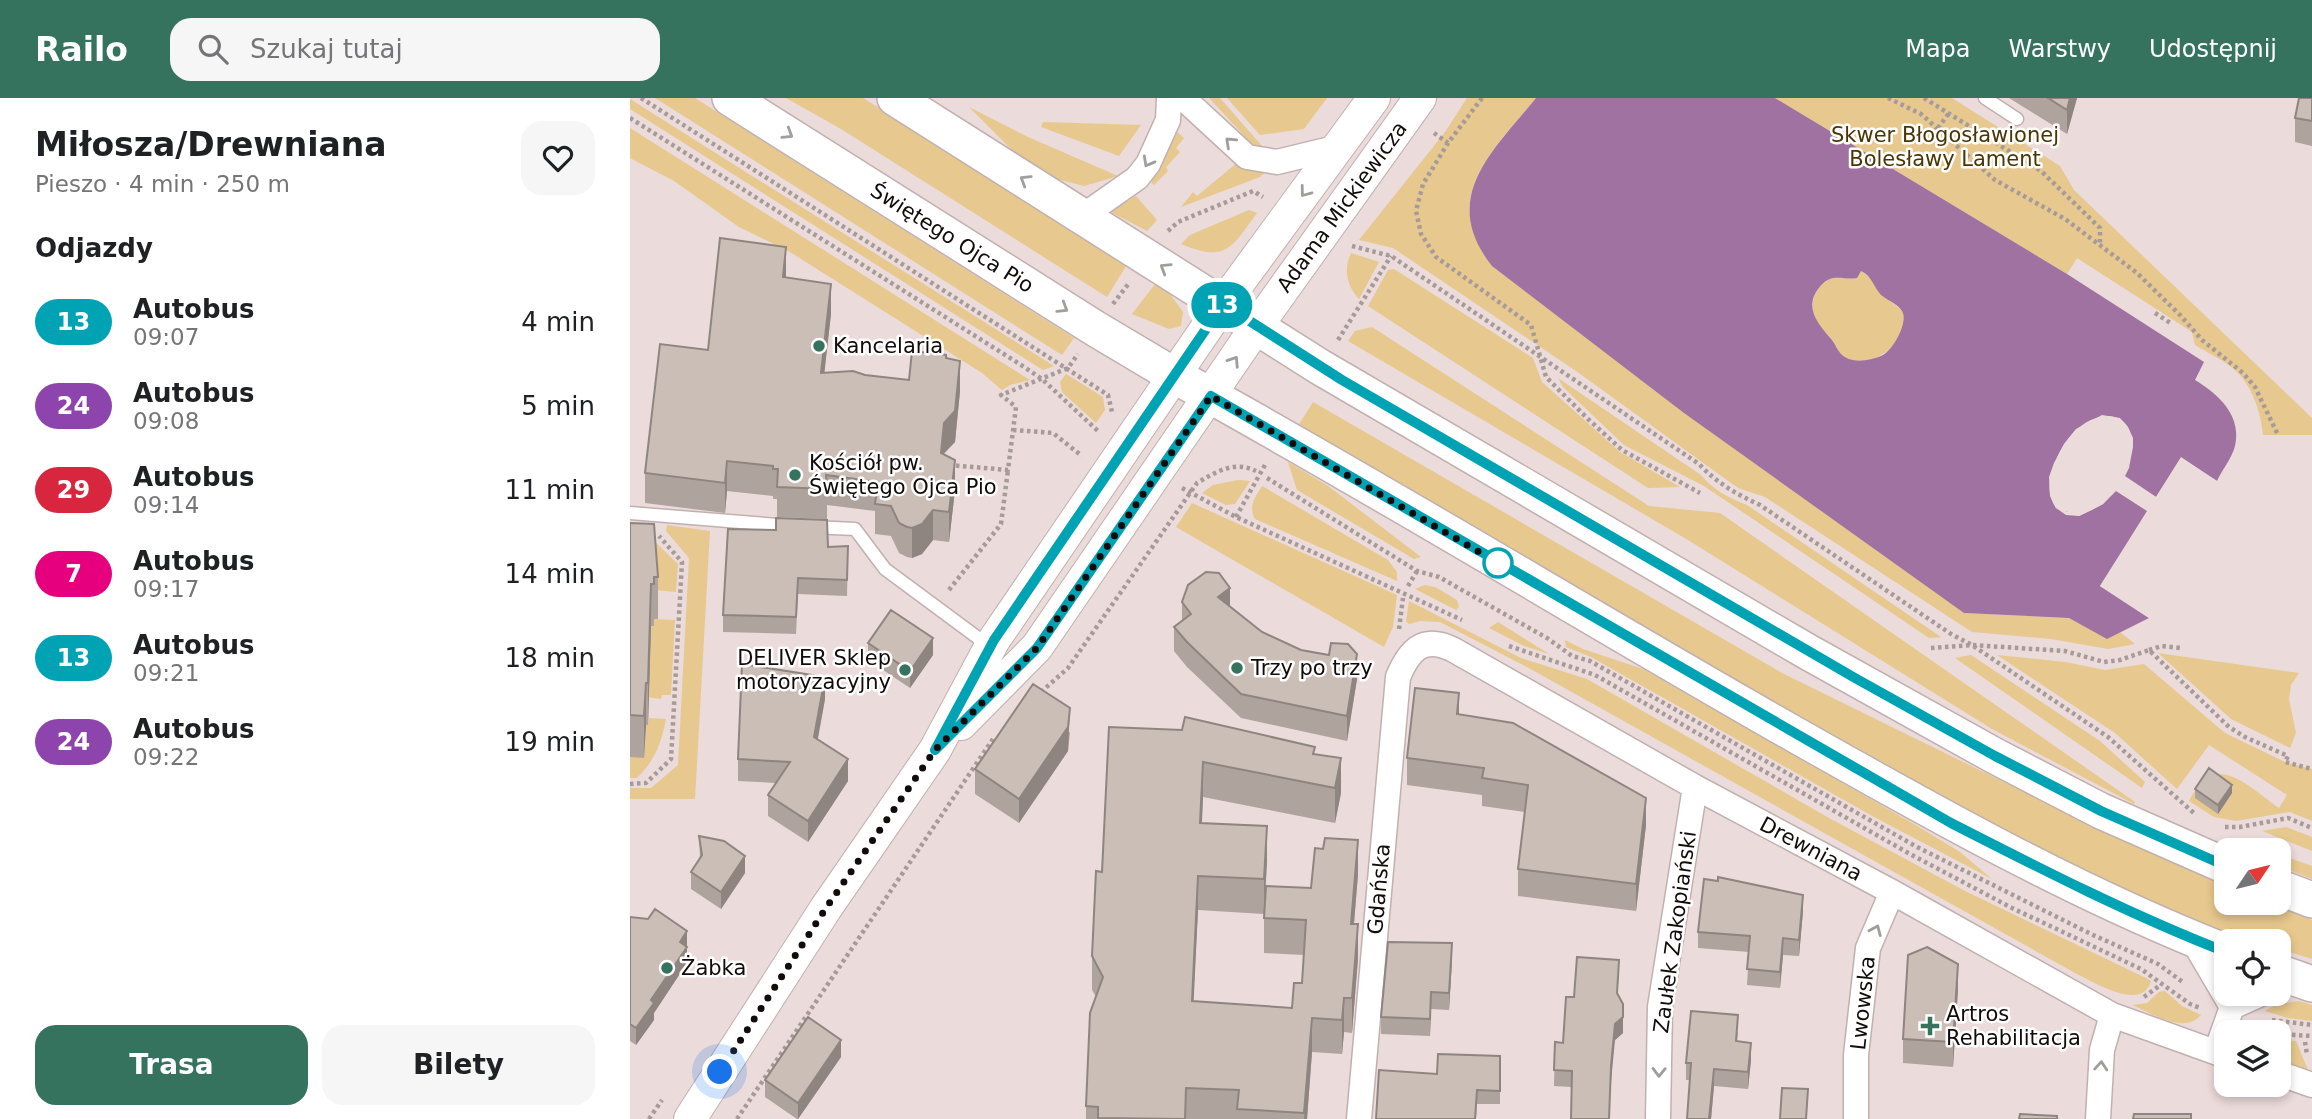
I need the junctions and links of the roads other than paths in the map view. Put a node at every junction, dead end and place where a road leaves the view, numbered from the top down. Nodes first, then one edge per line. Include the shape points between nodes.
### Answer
1 (730, 98) edge
2 (895, 98) edge
3 (1169, 98) edge
4 (1183, 98) edge
5 (1374, 98) edge
6 (1420, 98) edge
7 (1986, 98) edge
8 (2017, 119) dead end
9 (1339, 147) junction
10 (1083, 216) junction
11 (1223, 304) junction
12 (1257, 326) junction
13 (1175, 376) junction
14 (1211, 396) junction
15 (630, 513) edge
16 (990, 647) junction
17 (1405, 661) joint
18 (935, 750) junction
19 (1695, 786) junction
20 (2214, 861) edge
21 (1892, 892) junction
22 (2291, 892) edge
23 (2312, 900) edge
24 (2192, 939) junction
25 (2214, 947) edge
26 (2232, 1007) joint
27 (2112, 1015) junction
28 (2229, 1020) edge
29 (2214, 1051) edge
30 (2291, 1078) edge
31 (2312, 1085) edge
32 (690, 1119) edge
33 (1359, 1119) edge
34 (1658, 1119) edge
35 (1856, 1119) edge
36 (2098, 1119) edge

1 -> 13 main road, Świętego Ojca Pio
10 -> 2 main road
3 -> 10 street via 1168,120 1148,164 1137,178
9 -> 4 street via 1277,162 1247,158
5 - 9 street, Adama Mickiewicza
6 - 12 street, Adama Mickiewicza
7 - 8 lane
9 -> 11 street, Adama Mickiewicza
11 -> 10 main road
11 - 12 main road
11 - 13 street, Adama Mickiewicza
14 -> 12 street, Adama Mickiewicza
12 - 20 main road via 1855,678 2101,811
13 - 14 main road, Świętego Ojca Pio
13 - 16 street, Adama Mickiewicza
14 - 18 street, Adama Mickiewicza via 1037,648
14 - 24 main road, Świętego Ojca Pio via 1951,823
15 - 16 lane via 855,529 885,569
16 - 18 street, Adama Mickiewicza
17 - 19 street, Drewniana via 1414,649 1442,644
17 - 33 street, Gdańska via 1398,677
18 - 32 street, Adama Mickiewicza
19 - 21 street, Drewniana
19 -> 34 street, Zaułek Zakopiański via 1660,1007
21 - 27 street, Drewniana
35 -> 21 street, Lwowska via 1856,1055 1868,948
22 - 23 main road
24 - 25 main road, Świętego Ojca Pio
24 - 26 street
26 - 28 street
27 - 29 street, Drewniana
36 -> 27 street via 2102,1050
30 - 31 street

